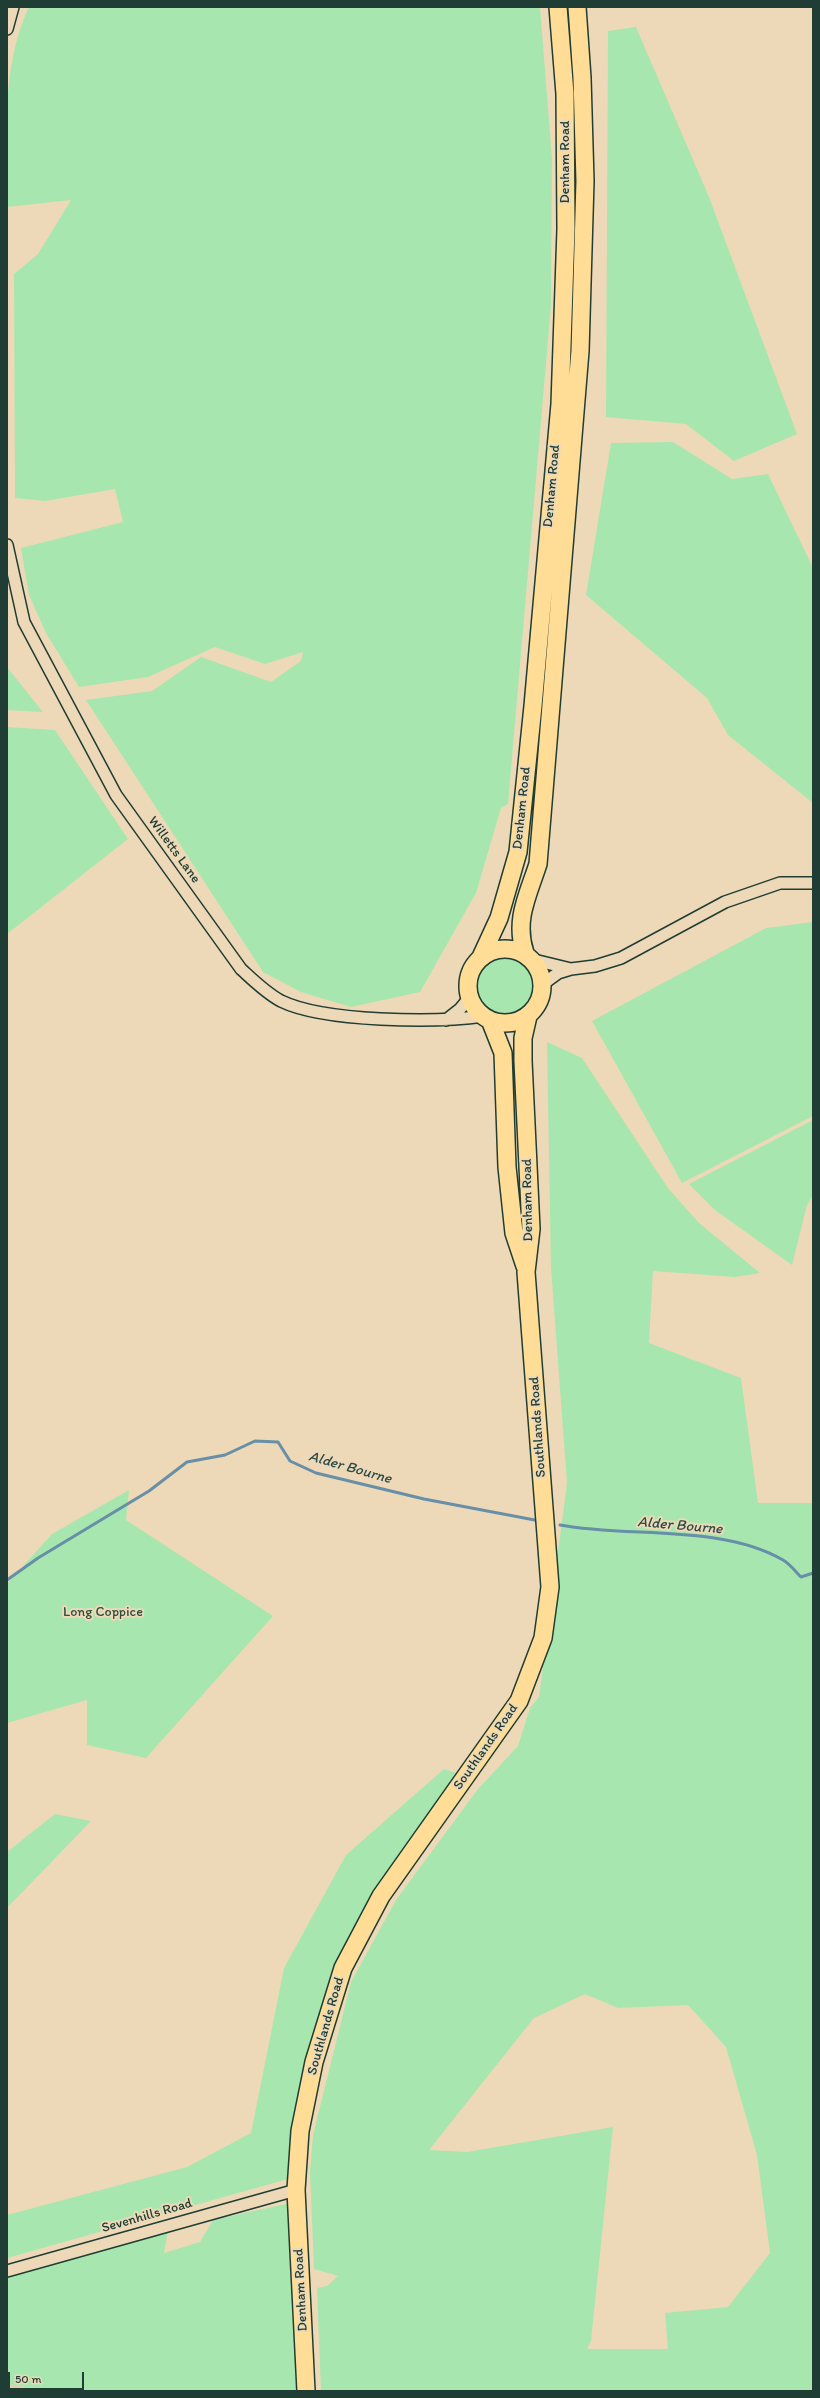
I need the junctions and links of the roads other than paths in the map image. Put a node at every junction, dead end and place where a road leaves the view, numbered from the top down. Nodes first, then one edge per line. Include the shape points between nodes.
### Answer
1 (12, 7) edge
2 (558, 7) edge
3 (576, 7) edge
4 (7, 29) edge
5 (7, 545) edge
6 (7, 557) edge
7 (813, 883) edge
8 (481, 957) junction
9 (529, 957) junction
10 (571, 969) junction
11 (543, 984) junction
12 (470, 998) junction
13 (528, 1016) junction
14 (487, 1018) junction
15 (446, 1020) junction
16 (526, 1272) junction
17 (296, 2190) junction
18 (7, 2271) edge
19 (306, 2391) edge

1 - 4 street
2 - 8 main road, Denham Road via 565,94 566,229 560,404 518,852 499,918
3 - 9 main road, Denham Road via 582,78 585,181 580,351 538,864 519,923 520,938
5 - 6 street, Willetts Lane
6 - 15 street, Willetts Lane via 24,622 116,795 241,969 275,997 300,1008 341,1015
7 - 10 street via 780,883 725,902 621,958 595,966
8 - 9 main road via 502,948 514,949
8 - 12 main road via 469,976
9 - 10 street
9 - 11 main road via 540,972
10 - 11 street via 550,977
11 - 13 main road via 541,999
12 - 14 main road via 475,1008
12 - 15 street
13 - 14 main road via 509,1023
13 - 16 main road, Denham Road via 523,1046 531,1229
14 - 15 street, Willetts Lane
14 - 16 main road, Denham Road via 503,1053 507,1167 514,1233
16 - 17 main road, Southlands Road via 550,1587 543,1638 519,1701 381,1896 343,1968 314,2062 300,2131
17 - 18 street, Sevenhills Road
17 - 19 main road, Denham Road

